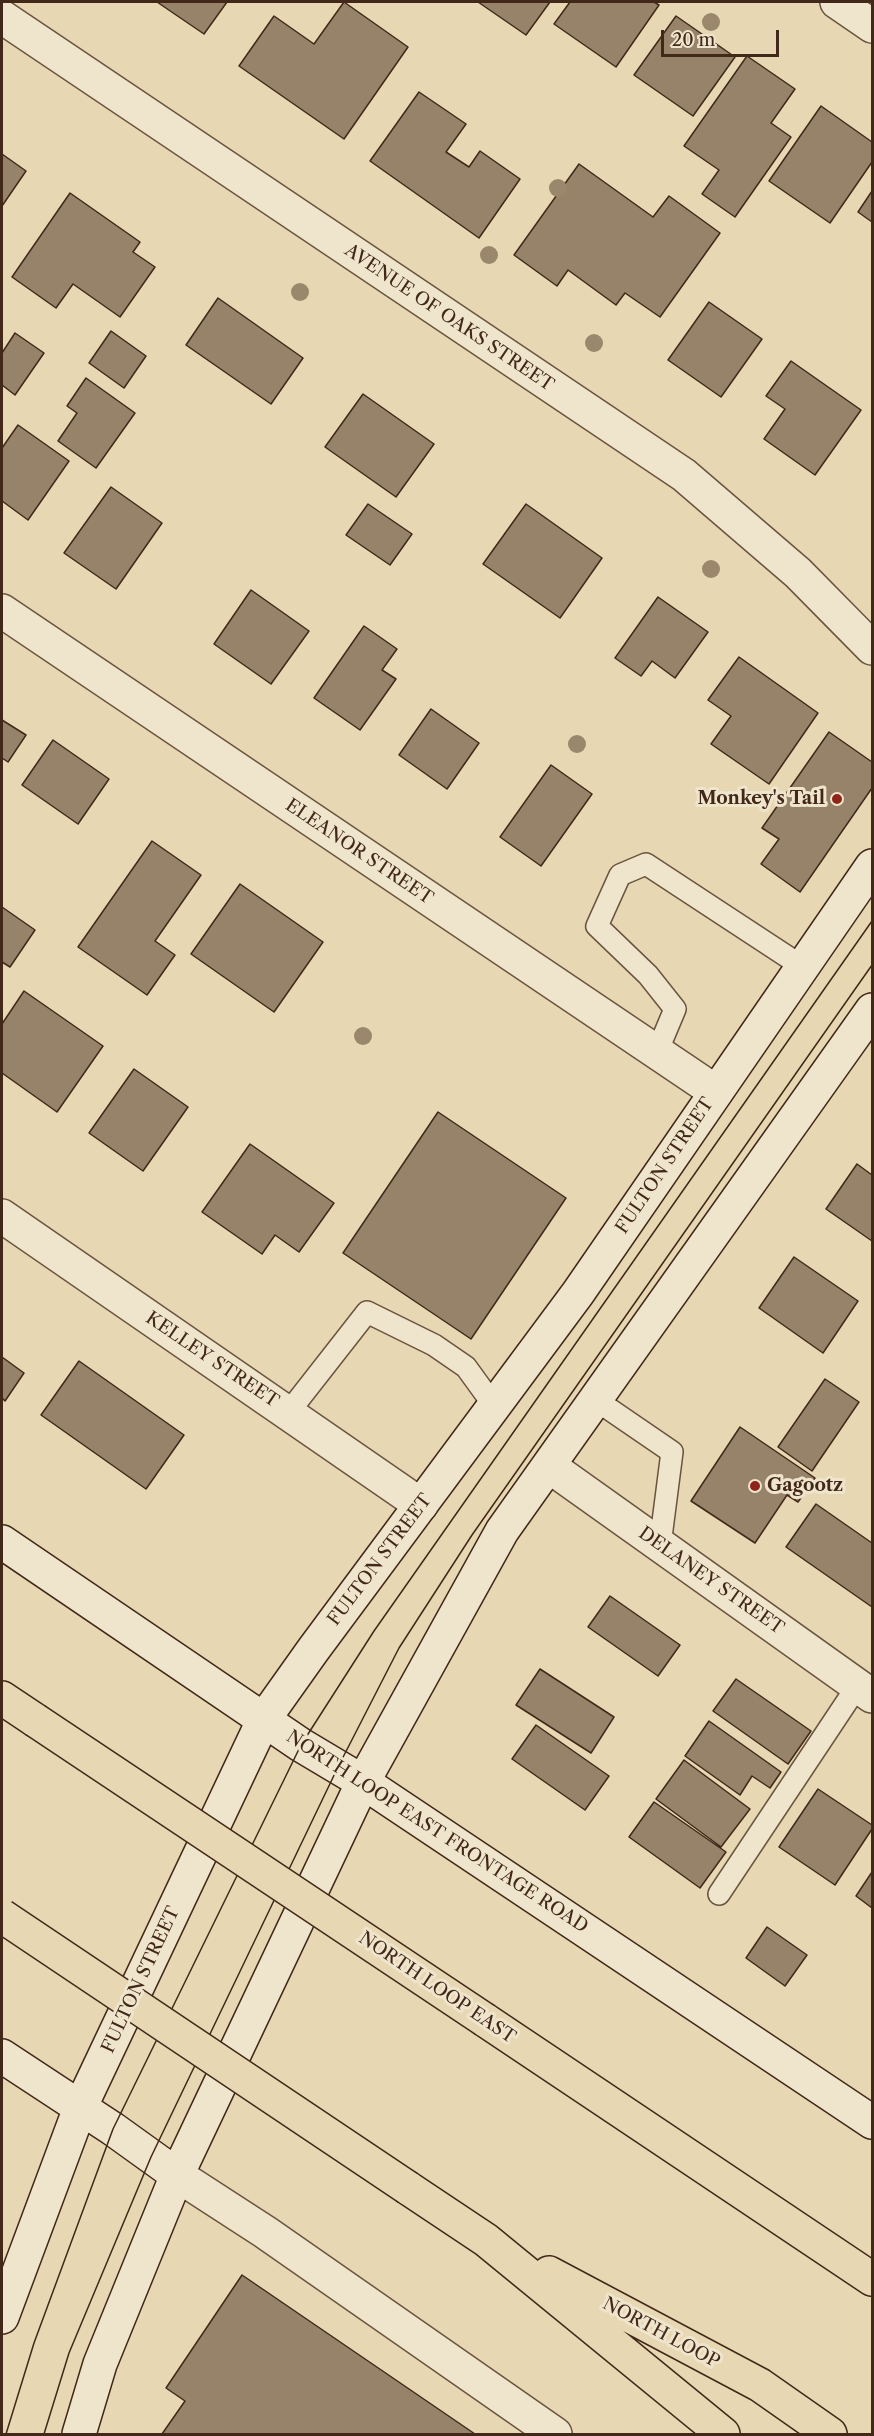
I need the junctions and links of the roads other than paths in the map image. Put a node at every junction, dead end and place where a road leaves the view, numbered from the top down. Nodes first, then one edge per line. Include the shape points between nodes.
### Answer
1 (837, 2) edge
2 (2, 17) edge
3 (873, 26) edge
4 (2, 611) edge
5 (873, 648) edge
6 (873, 866) edge
7 (803, 967) junction
8 (873, 1010) edge
9 (657, 1052) junction
10 (716, 1092) junction
11 (2, 1216) edge
12 (597, 1400) junction
13 (495, 1407) junction
14 (288, 1413) junction
15 (549, 1466) junction
16 (421, 1505) junction
17 (2, 1542) edge
18 (660, 1545) junction
19 (865, 1690) edge
20 (2, 1698) edge
21 (264, 1719) junction
22 (363, 1782) junction
23 (719, 1894) dead end
24 (2, 1916) edge
25 (2, 2056) edge
26 (80, 2108) junction
27 (873, 2122) edge
28 (177, 2175) junction
29 (486, 2240) junction
30 (873, 2279) edge
31 (2, 2317) edge
32 (79, 2434) edge
33 (555, 2434) edge
34 (723, 2434) edge
35 (830, 2434) edge

1 - 3 main road
2 - 5 main road, AVENUE OF OAKS STREET via 684,475 798,573
4 - 9 main road, ELEANOR STREET
6 - 7 main road, FULTON STREET
7 - 9 lane via 646,864 621,875 597,926 648,975 675,1009
7 - 10 main road, FULTON STREET
8 - 12 main road
9 - 10 main road, ELEANOR STREET
10 - 13 main road, FULTON STREET
11 - 14 main road, KELLEY STREET
12 - 15 main road
12 - 18 lane via 672,1452
13 - 14 lane via 466,1367 434,1345 367,1312
13 - 16 main road, FULTON STREET
14 - 16 main road, KELLEY STREET
15 - 18 main road, DELANEY STREET
15 - 22 main road via 502,1531
16 - 21 main road, FULTON STREET
17 - 21 main road, NORTH LOOP EAST FRONTAGE ROAD
18 - 19 main road, DELANEY STREET
19 - 23 lane
20 - 30 highway, NORTH LOOP EAST, bridge
21 - 22 main road, NORTH LOOP EAST FRONTAGE ROAD
21 - 26 main road, FULTON STREET
22 - 27 main road, NORTH LOOP EAST FRONTAGE ROAD
22 - 28 main road
24 - 29 highway, bridge
25 - 26 main road
26 - 28 main road
26 - 31 main road, FULTON STREET
28 - 32 main road via 99,2364
28 - 33 main road
29 - 34 highway
29 - 35 highway, NORTH LOOP via 760,2385

